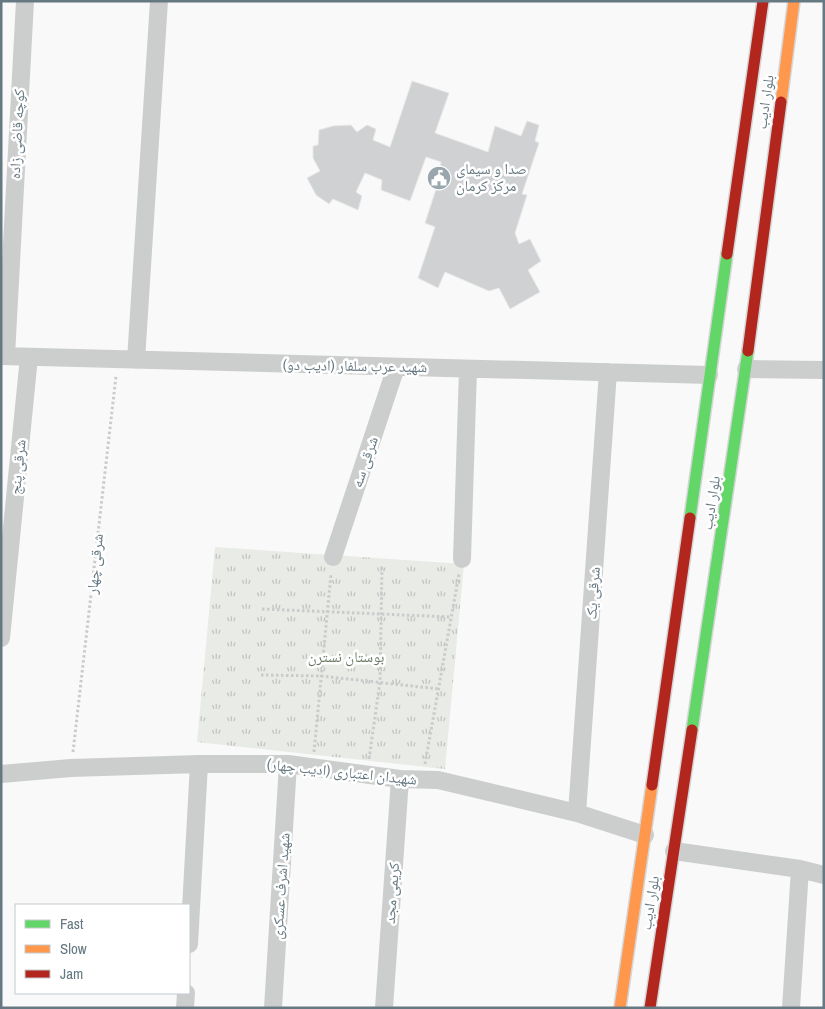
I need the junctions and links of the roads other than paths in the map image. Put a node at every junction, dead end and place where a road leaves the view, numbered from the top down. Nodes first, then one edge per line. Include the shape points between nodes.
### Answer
1 (25, 1) edge
2 (159, 1) edge
3 (763, 1) edge
4 (794, 1) edge
5 (9, 145) edge
6 (3, 356) edge
7 (29, 357) junction
8 (136, 360) junction
9 (396, 367) junction
10 (468, 369) junction
11 (746, 369) junction
12 (824, 370) edge
13 (608, 372) junction
14 (709, 375) junction
15 (333, 556) road end
16 (462, 559) road end
17 (1, 638) edge
18 (199, 764) junction
19 (288, 764) junction
20 (1, 774) edge
21 (400, 779) junction
22 (577, 813) junction
23 (645, 835) junction
24 (674, 851) junction
25 (800, 869) junction
26 (824, 875) edge
27 (190, 926) edge
28 (642, 964) junction
29 (186, 994) edge
30 (185, 1008) edge
31 (273, 1008) edge
32 (384, 1008) edge
33 (620, 1008) edge
34 (650, 1008) edge
35 (791, 1008) edge

1 - 5 street, کوچه قاضی زاده
2 - 8 street
3 - 14 main road, بلوار ادیب via 731,264
4 - 11 main road, بلوار ادیب via 754,267
5 - 6 street, کوچه قاضی زاده
6 - 7 street, شهید عرب سلفار (ادیب دو)
7 - 8 street, شهید عرب سلفار (ادیب دو)
7 - 17 street, شرقی پنج
8 - 9 street, شهید عرب سلفار (ادیب دو)
9 - 10 street, شهید عرب سلفار (ادیب دو)
9 - 15 street, شرقی سه
10 - 13 street, شهید عرب سلفار (ادیب دو)
10 - 16 street
11 - 12 street
11 - 24 main road, بلوار ادیب
13 - 14 street, شهید عرب سلفار (ادیب دو)
13 - 22 street, شرقی یک
14 - 23 main road, بلوار ادیب
18 - 19 street, شهیدان اعتباری (ادیب چهار)
18 - 20 street, شهیدان اعتباری (ادیب چهار)
18 - 27 street
19 - 21 street, شهیدان اعتباری (ادیب چهار)
19 - 31 street, شهید اشرف عسکری
21 - 22 street, شهیدان اعتباری (ادیب چهار) via 438,780
21 - 32 street, کریمی مجد
22 - 23 street, شهیدان اعتباری (ادیب چهار)
23 - 28 main road, بلوار ادیب
24 - 25 street
24 - 28 main road, بلوار ادیب
25 - 26 street
25 - 35 street
28 - 33 main road, بلوار ادیب
28 - 34 main road, بلوار ادیب
29 - 30 street

